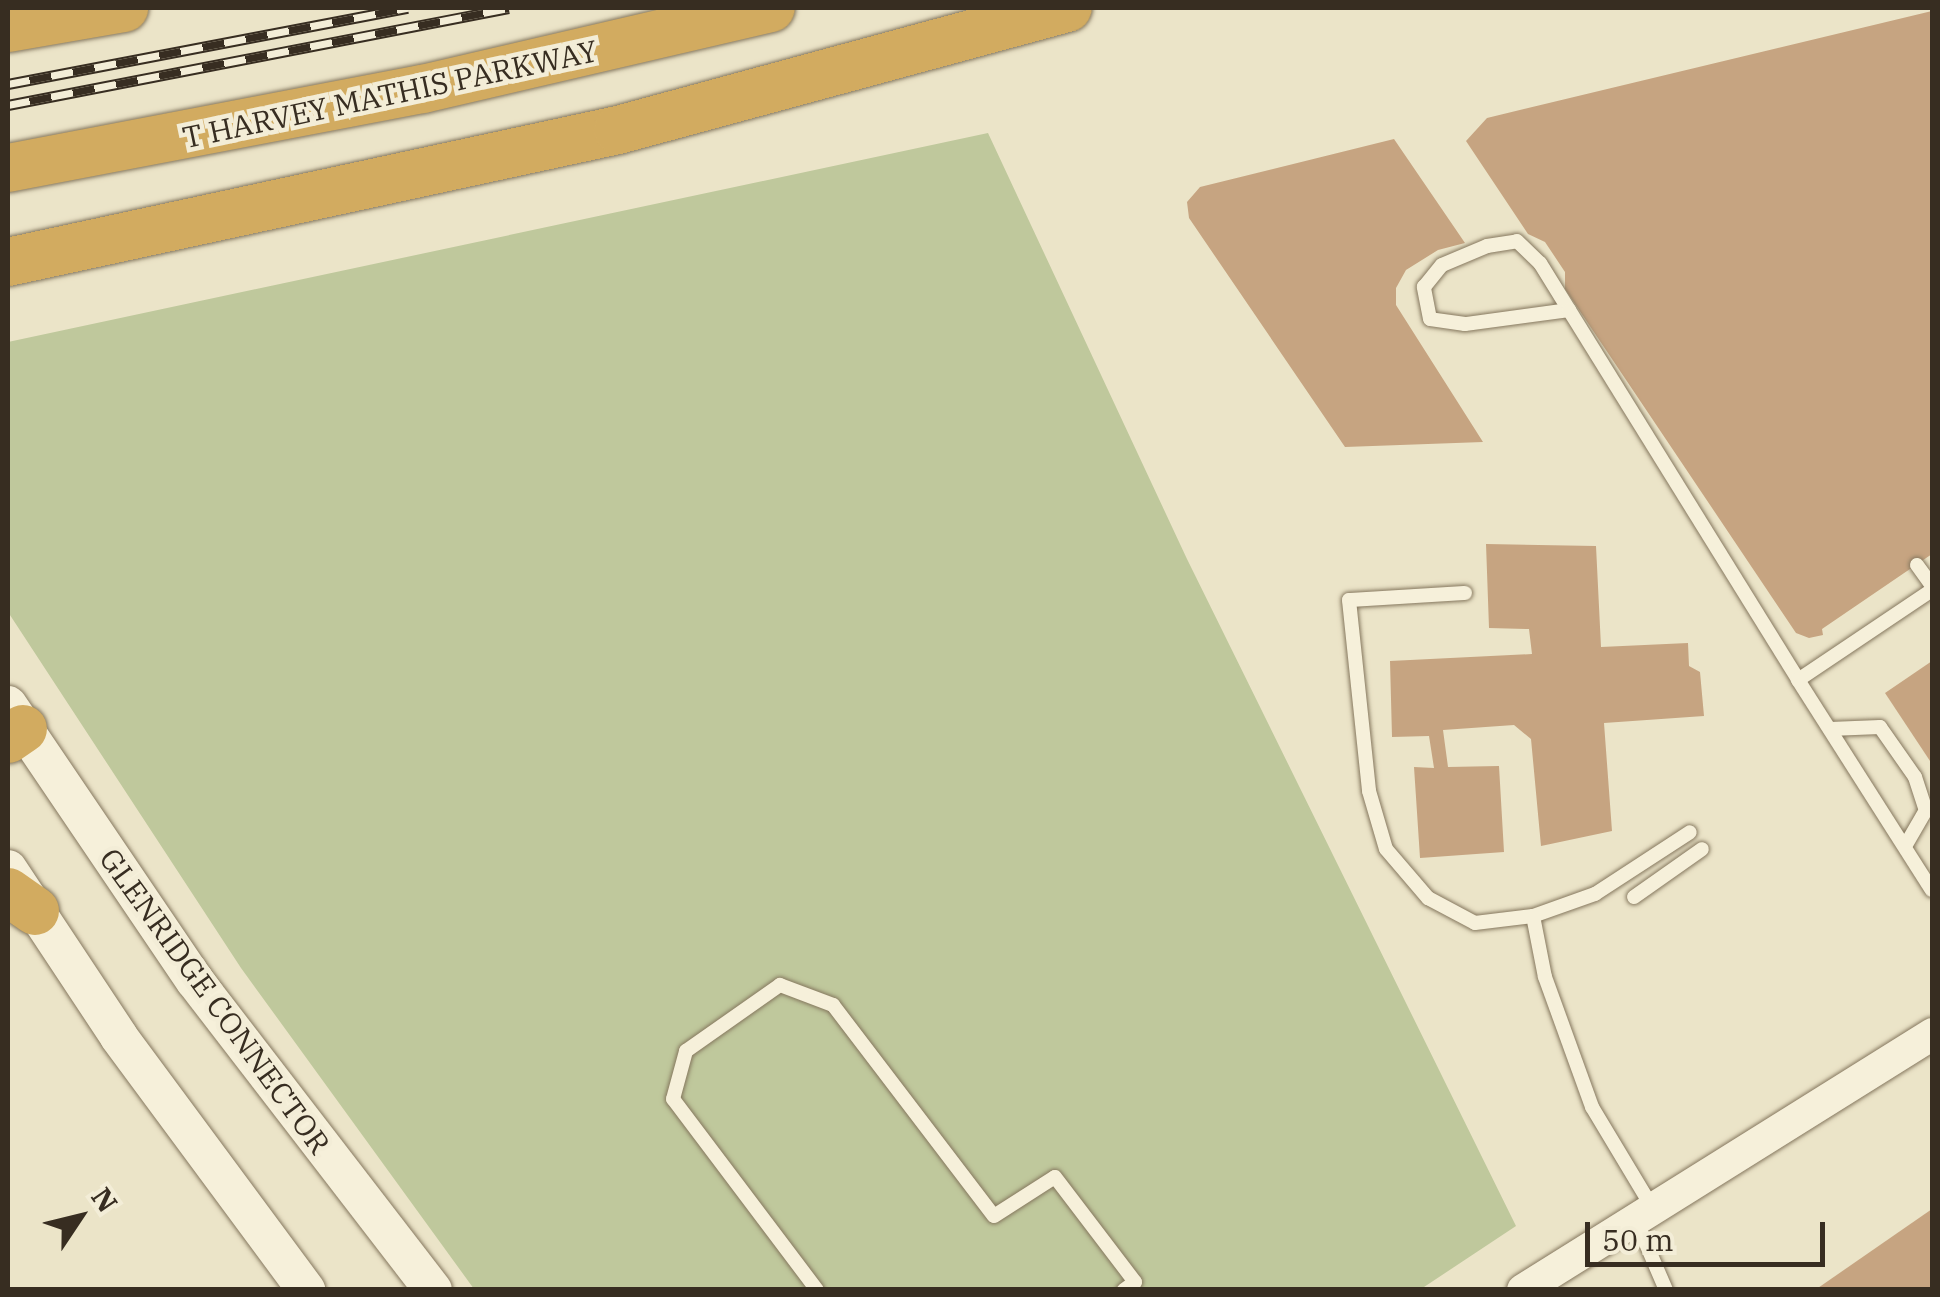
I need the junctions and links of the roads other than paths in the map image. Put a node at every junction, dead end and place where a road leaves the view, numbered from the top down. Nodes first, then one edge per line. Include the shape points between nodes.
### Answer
1 (124, 8) edge
2 (771, 8) edge
3 (1068, 8) edge
4 (8, 28) edge
5 (8, 168) edge
6 (259, 208) junction
7 (8, 254) edge
8 (8, 262) edge
9 (1569, 310) junction
10 (1917, 565) dead end
11 (1932, 588) edge
12 (1464, 593) dead end
13 (1798, 680) junction
14 (13, 724) edge
15 (1830, 730) junction
16 (1690, 832) dead end
17 (1906, 844) junction
18 (1702, 849) dead end
19 (8, 869) edge
20 (1932, 890) edge
21 (1634, 897) dead end
22 (21, 902) edge
23 (1533, 916) junction
24 (1932, 1034) edge
25 (1644, 1212) junction
26 (306, 1290) edge
27 (433, 1290) edge
28 (817, 1290) edge
29 (1124, 1290) edge
30 (1522, 1290) edge
31 (1666, 1290) edge

1 - 4 highway
2 - 5 highway, T HARVEY MATHIS PARKWAY via 442,85
3 - 6 highway via 782,90
6 - 7 highway
6 - 8 highway
9 - 9 lane via 1517,241 1442,265 1424,287 1430,319 1448,322
9 - 13 lane
10 - 11 lane
11 - 13 lane
12 - 23 lane via 1349,600 1370,791 1386,849 1428,898 1475,923
13 - 15 lane
14 - 27 main road, GLENRIDGE CONNECTOR via 277,1094
15 - 17 lane
15 - 17 lane via 1880,726 1915,777 1926,810
16 - 23 lane via 1621,878
17 - 20 lane
18 - 21 lane
19 - 22 main road
22 - 26 main road
23 - 25 lane via 1545,977 1592,1107
24 - 25 street
25 - 30 street
25 - 31 lane
28 - 29 lane via 673,1099 686,1051 780,985 833,1006 994,1216 1055,1177 1134,1282

